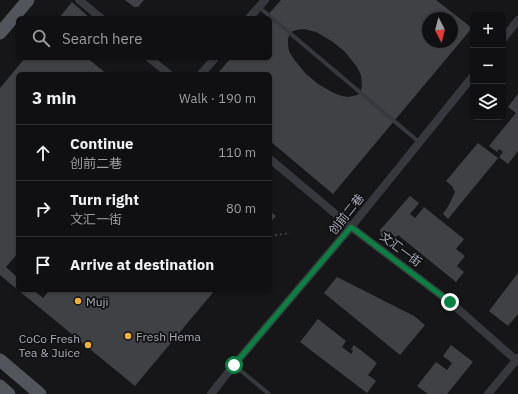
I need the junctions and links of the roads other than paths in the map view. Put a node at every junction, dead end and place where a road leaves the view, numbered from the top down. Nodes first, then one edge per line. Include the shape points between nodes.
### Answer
1 (28, 0) edge
2 (79, 0) edge
3 (265, 0) edge
4 (258, 7) junction
5 (99, 16) edge
6 (251, 16) edge
7 (269, 16) edge
8 (272, 19) edge
9 (518, 20) edge
10 (0, 33) edge
11 (506, 35) edge
12 (152, 60) edge
13 (213, 60) edge
14 (166, 72) edge
15 (203, 72) edge
16 (470, 80) edge
17 (419, 142) junction
18 (272, 161) edge
19 (351, 227) junction
20 (517, 359) edge
21 (0, 360) edge
22 (234, 365) junction
23 (0, 386) edge
24 (9, 394) edge
25 (40, 394) edge
26 (211, 394) edge
27 (268, 394) edge
28 (488, 394) edge

1 - 10 main road
2 - 5 street
3 - 4 street
4 - 6 street
4 - 7 lane
8 - 17 lane
9 - 11 street
12 - 14 street
13 - 15 street
16 - 17 street, 创前二巷
17 - 19 street, 创前二巷
18 - 19 street, 文汇一街
19 - 20 street, 文汇一街 via 450,302
19 - 22 street, 创前二巷
20 - 28 street
21 - 25 main road
22 - 26 street, 创前二巷
22 - 27 lane
23 - 24 main road

